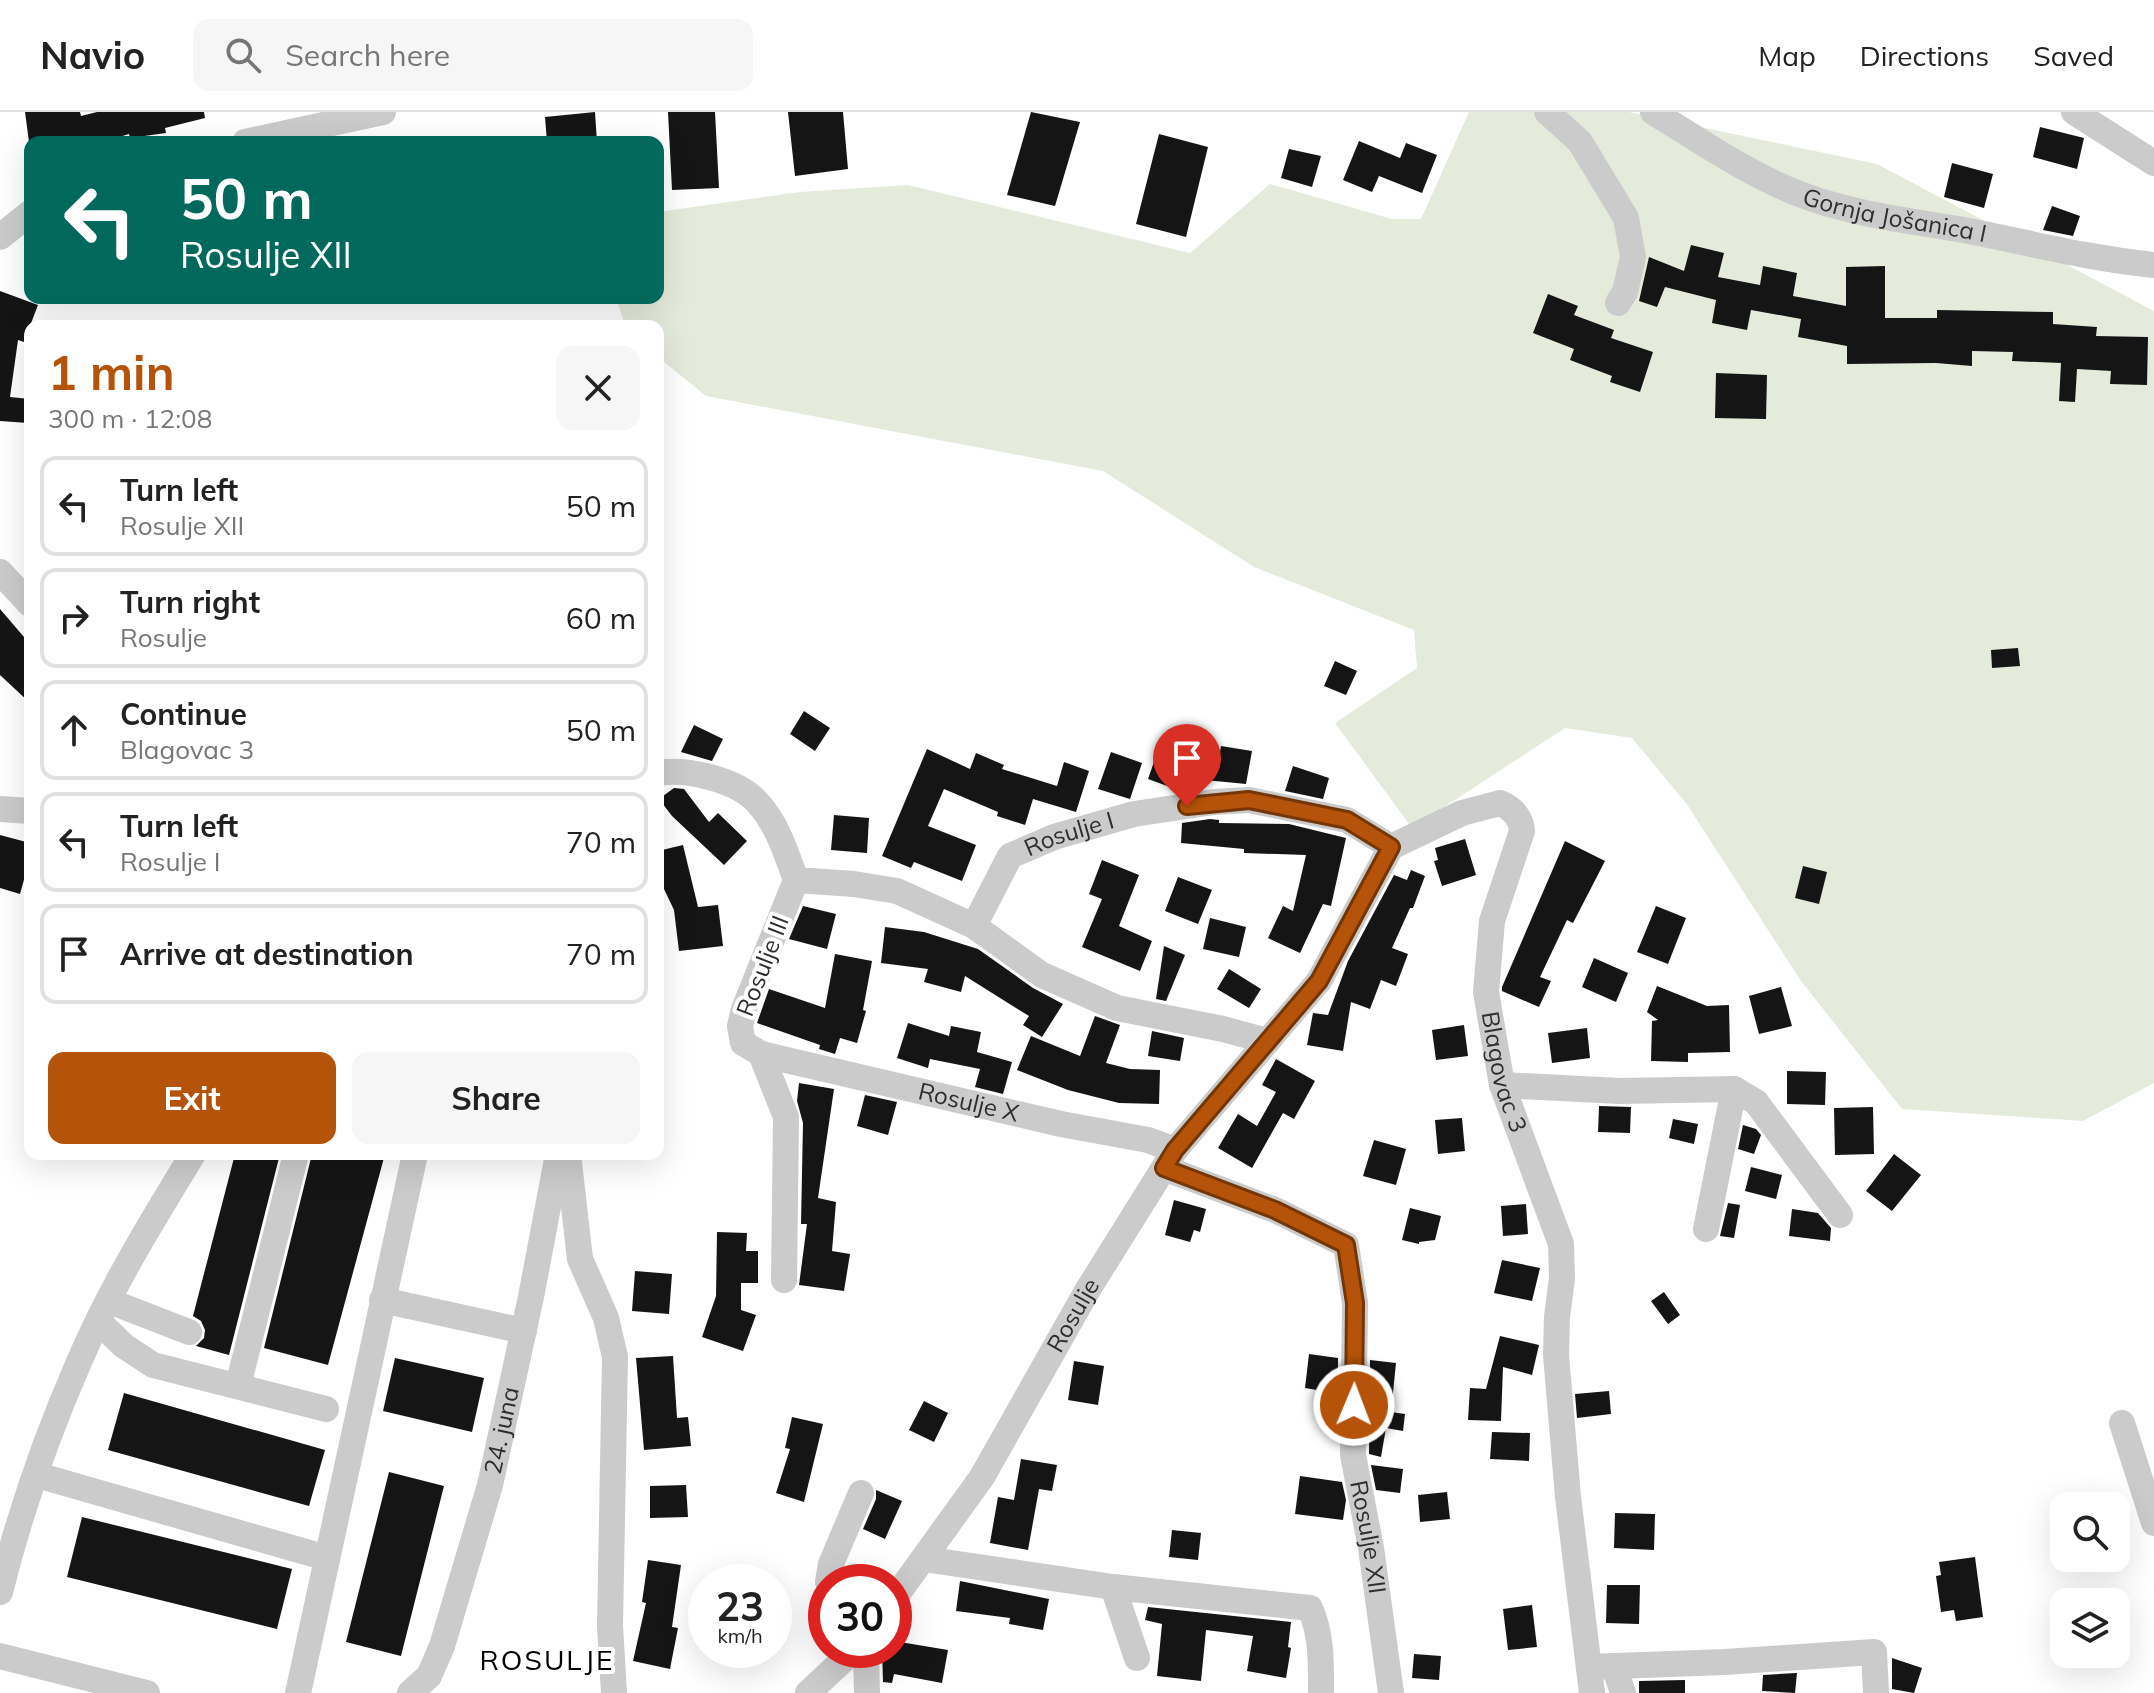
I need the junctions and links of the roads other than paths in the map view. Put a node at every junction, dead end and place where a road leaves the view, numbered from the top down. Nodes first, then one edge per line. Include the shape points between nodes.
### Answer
1 (383, 112) edge
2 (1547, 112) edge
3 (1653, 112) edge
4 (2074, 112) edge
5 (273, 136) edge
6 (2154, 163) edge
7 (24, 218) edge
8 (0, 237) edge
9 (2154, 265) edge
10 (1618, 303) dead end
11 (0, 572) edge
12 (24, 598) edge
13 (664, 773) edge
14 (0, 809) edge
15 (24, 811) edge
16 (1391, 847) junction
17 (796, 880) junction
18 (974, 926) junction
19 (1267, 1041) junction
20 (761, 1054) junction
21 (1502, 1085) junction
22 (1734, 1089) junction
23 (1169, 1159) junction
24 (189, 1160) edge
25 (294, 1160) edge
26 (414, 1160) edge
27 (557, 1160) edge
28 (569, 1160) edge
29 (1840, 1215) dead end
30 (1706, 1229) dead end
31 (784, 1280) dead end
32 (382, 1300) junction
33 (104, 1311) junction
34 (524, 1331) junction
35 (189, 1332) dead end
36 (238, 1386) junction
37 (326, 1409) dead end
38 (2122, 1423) dead end
39 (37, 1475) junction
40 (861, 1493) dead end
41 (2154, 1523) edge
42 (327, 1558) junction
43 (924, 1559) junction
44 (831, 1564) edge
45 (912, 1575) edge
46 (1113, 1587) junction
47 (0, 1592) edge
48 (0, 1656) edge
49 (1137, 1658) dead end
50 (830, 1668) edge
51 (866, 1668) edge
52 (1598, 1675) edge
53 (114, 1689) edge
54 (147, 1693) edge
55 (298, 1693) edge
56 (410, 1693) edge
57 (614, 1693) edge
58 (808, 1693) edge
59 (867, 1693) edge
60 (1321, 1693) edge
61 (1391, 1693) edge
62 (1623, 1693) edge
63 (1876, 1693) edge

1 - 5 street
2 - 10 street via 1580,142 1626,218 1633,257
3 - 9 street, Gornja Jošanica I via 1800,195 1859,213
4 - 6 street
7 - 8 street
11 - 12 street
13 - 17 street via 713,776 756,800 777,830
14 - 15 street
16 - 18 street, Rosulje I via 1347,820 1249,800 1134,814 1010,856
16 - 19 street via 1319,981
16 - 21 street, Blagovac 3 via 1500,803 1521,822 1492,921 1486,992
17 - 18 street via 897,891
17 - 20 street, Rosulje III via 740,1026 743,1043
18 - 19 street via 1042,975 1117,1008
19 - 23 street, Rosulje
20 - 23 street, Rosulje X via 1148,1140
20 - 31 street, Rosulje III via 786,1117
21 - 22 street
21 - 52 street, Blagovac 3 via 1561,1244 1556,1355 1568,1497
22 - 29 street via 1756,1102
22 - 30 street
23 - 43 street, Rosulje via 982,1477
23 - 61 street, Rosulje XII via 1346,1245 1355,1303 1353,1455
24 - 33 street
25 - 36 street
26 - 32 street
27 - 34 street, 24. juna
28 - 57 street via 580,1259 606,1318 615,1357 610,1611
32 - 34 street
32 - 42 street
33 - 35 street
33 - 36 street via 124,1346 153,1365
33 - 39 street via 79,1361
34 - 56 street, 24. juna via 490,1485 442,1646 429,1676
36 - 37 street
38 - 41 street
39 - 42 street
39 - 47 street
40 - 44 street
42 - 55 street
43 - 45 street, Rosulje
43 - 46 street
46 - 49 street
46 - 60 street via 1310,1608 1320,1650
48 - 53 street
50 - 58 street
51 - 59 street
52 - 62 street, Blagovac 3
52 - 63 street via 1874,1652
53 - 54 street

